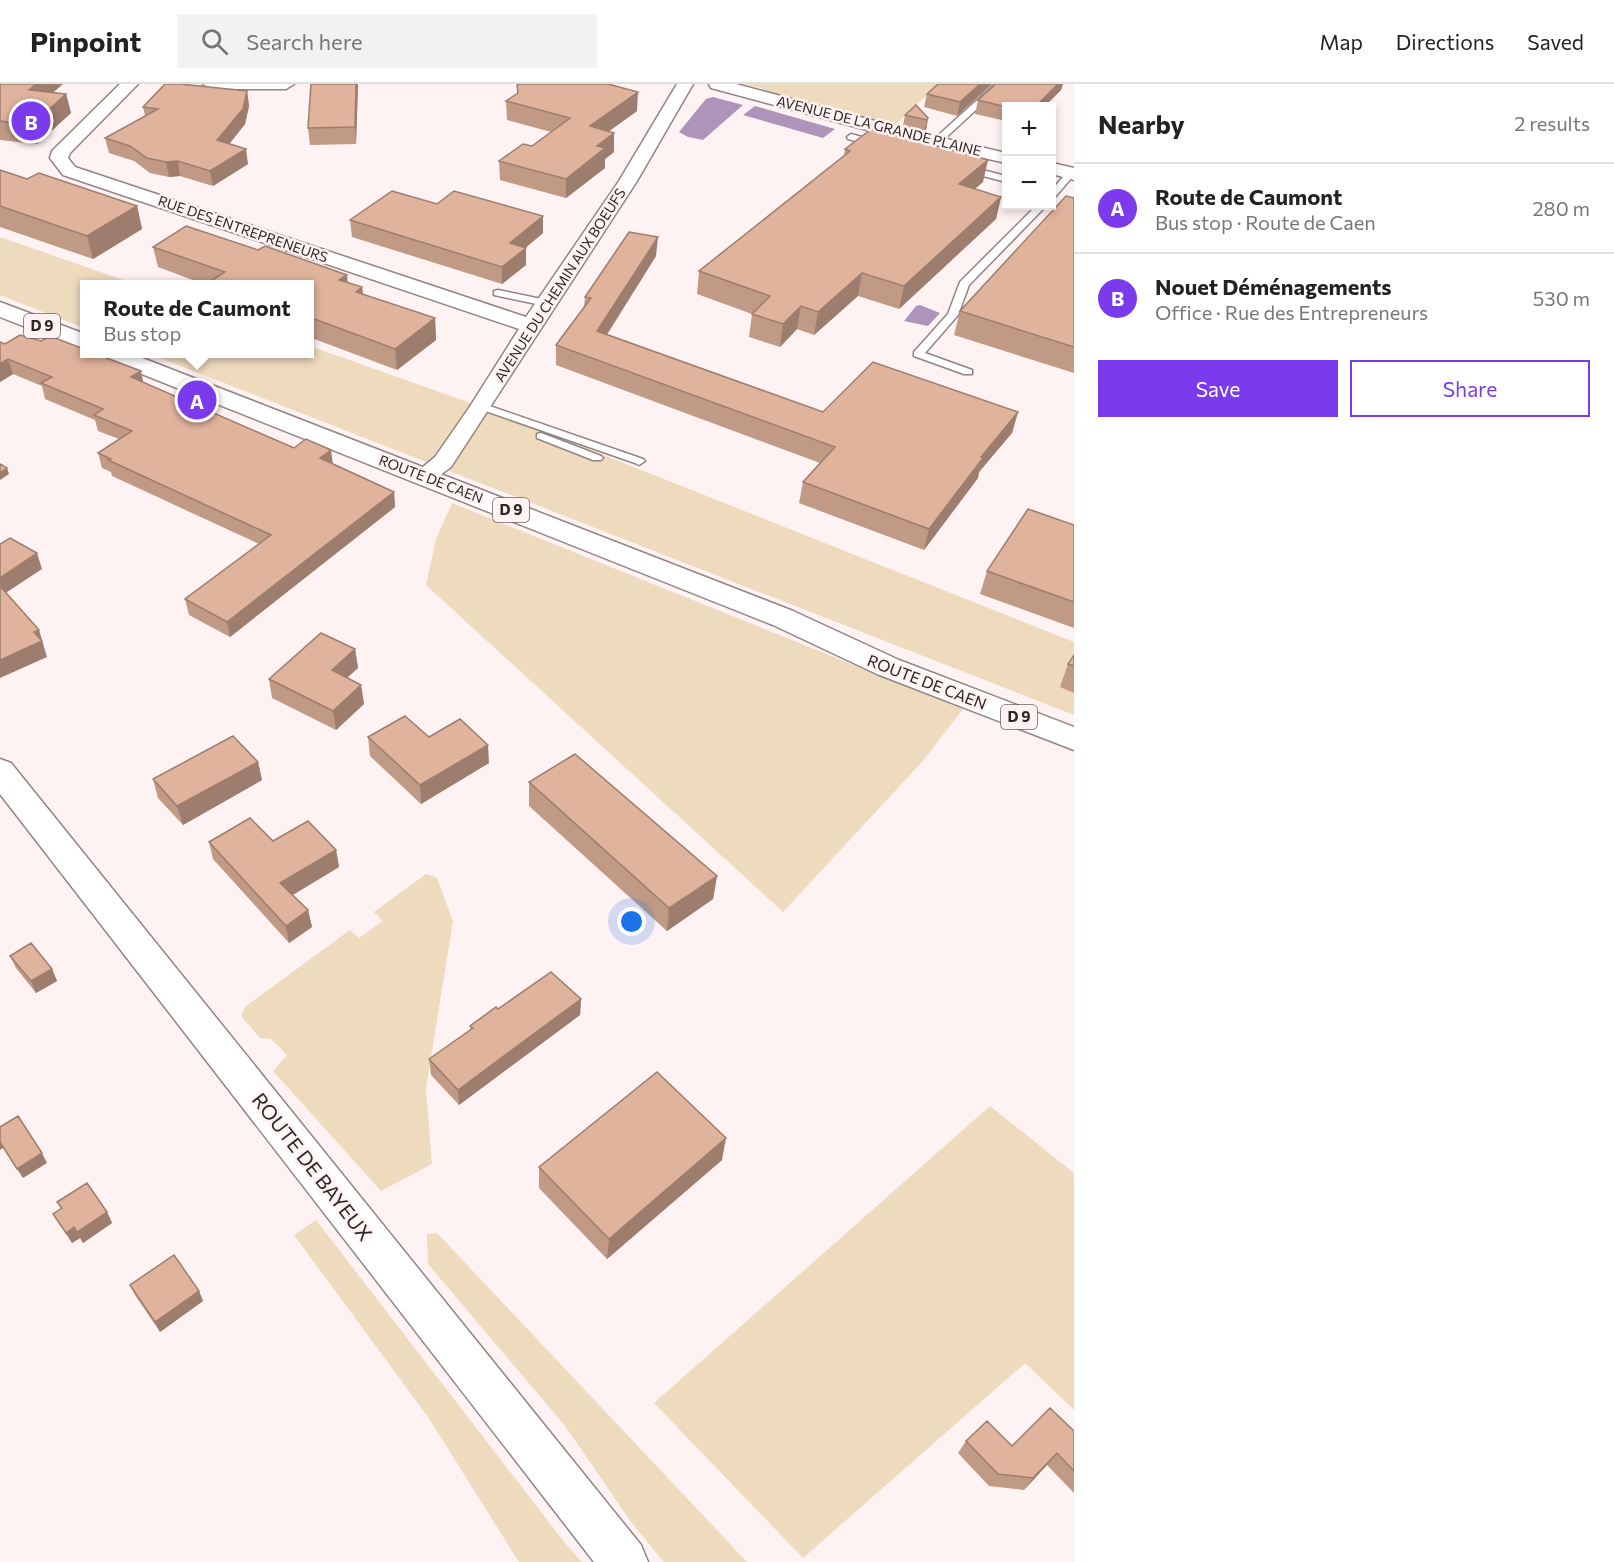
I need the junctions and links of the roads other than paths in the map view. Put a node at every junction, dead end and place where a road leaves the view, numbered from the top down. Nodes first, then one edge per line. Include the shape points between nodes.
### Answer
1 (130, 84) edge
2 (211, 84) edge
3 (244, 84) edge
4 (286, 84) edge
5 (685, 84) edge
6 (717, 84) edge
7 (1000, 84) edge
8 (866, 124) junction
9 (851, 137) junction
10 (936, 142) junction
11 (842, 145) dead end
12 (884, 146) edge
13 (1002, 157) edge
14 (958, 166) edge
15 (1056, 170) edge
16 (1073, 179) edge
17 (999, 180) edge
18 (1056, 192) edge
19 (1056, 192) edge
20 (1037, 210) edge
21 (498, 293) dead end
22 (546, 303) junction
23 (0, 309) edge
24 (531, 326) junction
25 (80, 341) edge
26 (122, 358) edge
27 (968, 372) dead end
28 (478, 412) junction
29 (597, 458) dead end
30 (639, 461) dead end
31 (423, 476) junction
32 (783, 618) junction
33 (1074, 725) edge
34 (1074, 739) edge
35 (6, 786) edge
36 (624, 1562) edge

1 - 24 street, RUE DES ENTREPRENEURS via 61,151 59,158 69,171
2 - 3 street
3 - 4 street
5 - 22 street, AVENUE DU CHEMIN AUX BOEUFS via 628,181
6 - 8 street, AVENUE DE LA GRANDE PLAINE
7 - 10 lane
8 - 9 lane
8 - 10 street, AVENUE DE LA GRANDE PLAINE
9 - 11 lane
9 - 12 lane
10 - 13 street, AVENUE DE LA GRANDE PLAINE
14 - 17 lane
15 - 16 street
16 - 18 lane
16 - 19 lane
20 - 27 lane via 964,284 954,315 918,354
21 - 22 lane
22 - 24 street, AVENUE DU CHEMIN AUX BOEUFS
23 - 25 main road, D 9
24 - 28 street, AVENUE DU CHEMIN AUX BOEUFS
26 - 31 main road, ROUTE DE CAEN / D 9
28 - 29 lane
28 - 30 lane
28 - 31 street, AVENUE DU CHEMIN AUX BOEUFS via 443,462
31 - 32 main road, ROUTE DE CAEN / D 9
32 - 33 main road, ROUTE DE CAEN / D 9 via 830,630
32 - 34 main road, ROUTE DE CAEN / D 9 via 888,668
35 - 36 main road, ROUTE DE BAYEUX

